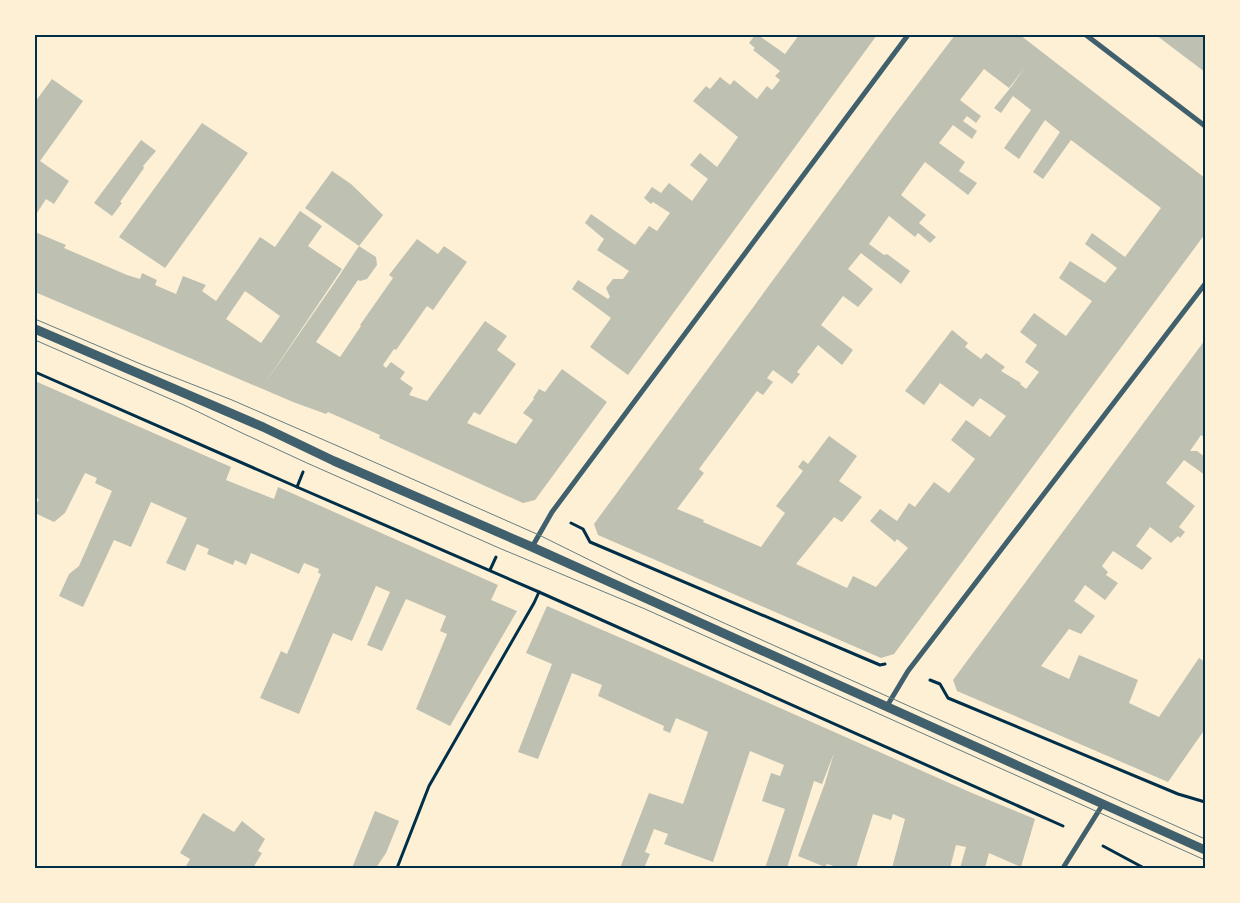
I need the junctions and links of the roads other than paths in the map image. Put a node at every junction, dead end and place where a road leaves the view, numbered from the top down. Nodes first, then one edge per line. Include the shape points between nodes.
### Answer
1 (908, 35) edge
2 (1086, 35) edge
3 (1205, 126) edge
4 (1205, 284) edge
5 (35, 329) edge
6 (532, 547) junction
7 (887, 706) junction
8 (1103, 804) junction
9 (1205, 850) edge
10 (1063, 868) edge

1 - 6 street via 552,512
2 - 3 street
4 - 7 street via 908,671
5 - 6 street
6 - 7 street
7 - 8 street
8 - 9 street
8 - 10 street

